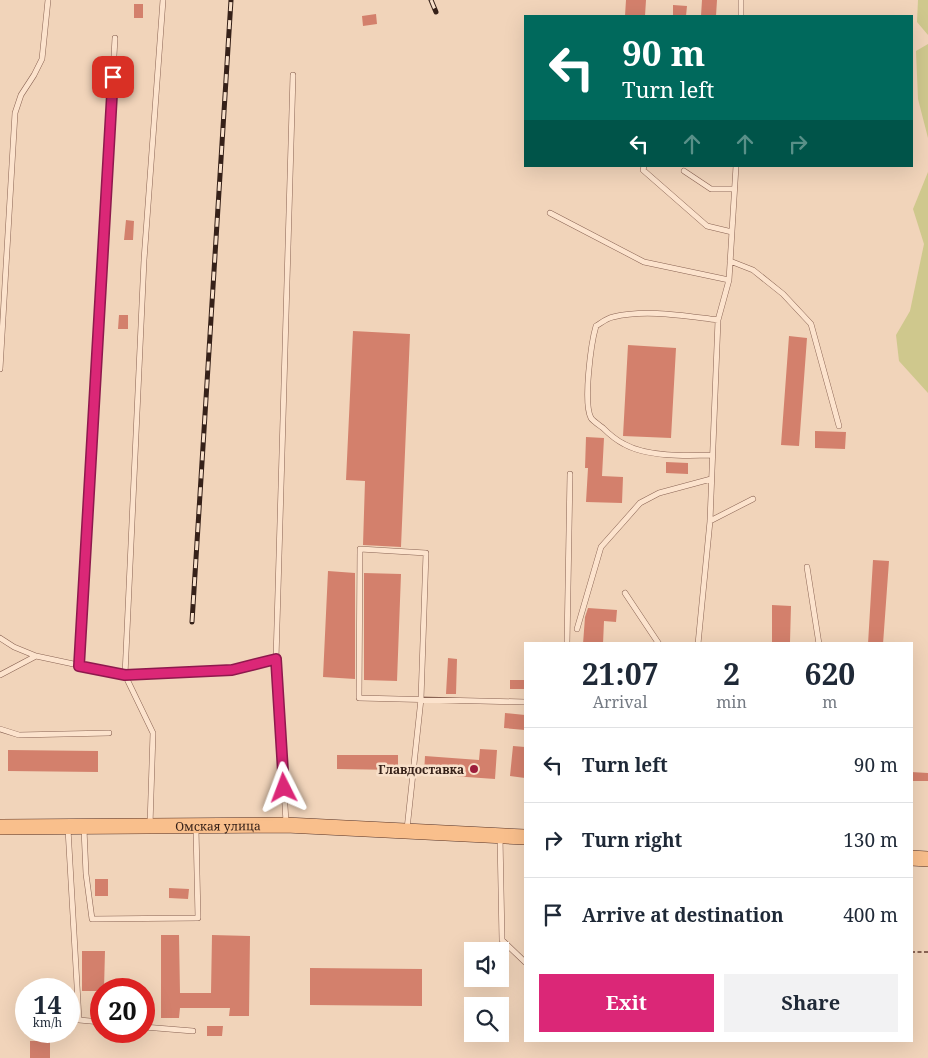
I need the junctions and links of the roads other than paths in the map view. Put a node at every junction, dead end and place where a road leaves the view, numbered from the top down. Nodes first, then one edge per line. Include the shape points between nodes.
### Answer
1 (48, 0) edge
2 (163, 0) edge
3 (741, 0) edge
4 (741, 15) edge
5 (115, 38) dead end
6 (293, 75) dead end
7 (644, 167) edge
8 (736, 167) edge
9 (684, 171) dead end
10 (734, 190) junction
11 (550, 213) dead end
12 (732, 232) junction
13 (730, 261) junction
14 (729, 280) junction
15 (718, 320) junction
16 (0, 369) edge
17 (839, 426) dead end
18 (712, 455) junction
19 (570, 474) dead end
20 (711, 479) junction
21 (752, 499) dead end
22 (710, 521) junction
23 (807, 567) dead end
24 (625, 593) dead end
25 (577, 629) dead end
26 (0, 638) edge
27 (567, 642) edge
28 (658, 642) edge
29 (698, 642) edge
30 (819, 642) edge
31 (36, 656) junction
32 (276, 659) junction
33 (79, 666) junction
34 (0, 675) edge
35 (125, 675) junction
36 (420, 699) junction
37 (524, 702) edge
38 (0, 729) edge
39 (109, 733) dead end
40 (150, 825) junction
41 (286, 825) junction
42 (68, 826) junction
43 (84, 826) junction
44 (196, 826) junction
45 (0, 827) edge
46 (407, 832) junction
47 (500, 836) junction
48 (524, 838) edge
49 (913, 858) edge
50 (928, 858) edge
51 (524, 961) edge
52 (90, 1021) edge
53 (155, 1027) edge
54 (193, 1032) dead end

1 - 16 lane via 42,59 21,95 15,113
2 - 35 lane via 144,260
3 - 4 lane
5 - 33 lane
6 - 32 lane
7 - 12 lane via 643,170 707,226
8 - 10 lane
9 - 10 lane via 711,189
10 - 12 lane
11 - 14 lane via 644,262
12 - 13 lane
13 - 14 lane
13 - 17 lane via 753,270 783,294 811,324
14 - 15 lane
15 - 18 lane
15 - 18 lane via 638,314 611,317 596,326 587,401 591,418 625,445 647,452
18 - 20 lane
19 - 27 lane
20 - 22 lane
20 - 25 lane via 659,493 640,503 601,548
21 - 22 lane
22 - 29 lane
23 - 30 lane
24 - 28 lane
26 - 31 lane
31 - 33 lane
31 - 34 lane
32 - 35 lane via 232,670
32 - 41 lane
33 - 35 lane
35 - 40 lane via 153,733
36 - 36 lane via 426,553 360,549 359,698
36 - 37 lane
36 - 46 lane
38 - 39 lane via 19,735
40 - 43 main road, Омская улица
40 - 44 main road, Омская улица
41 - 44 main road, Омская улица
41 - 46 main road, Омская улица
42 - 43 main road, Омская улица
42 - 45 main road, Омская улица
42 - 52 lane via 79,1020
43 - 44 lane via 92,919 198,918
46 - 47 main road, Омская улица
47 - 48 main road, Омская улица
47 - 51 lane via 502,940
49 - 50 main road
53 - 54 lane

